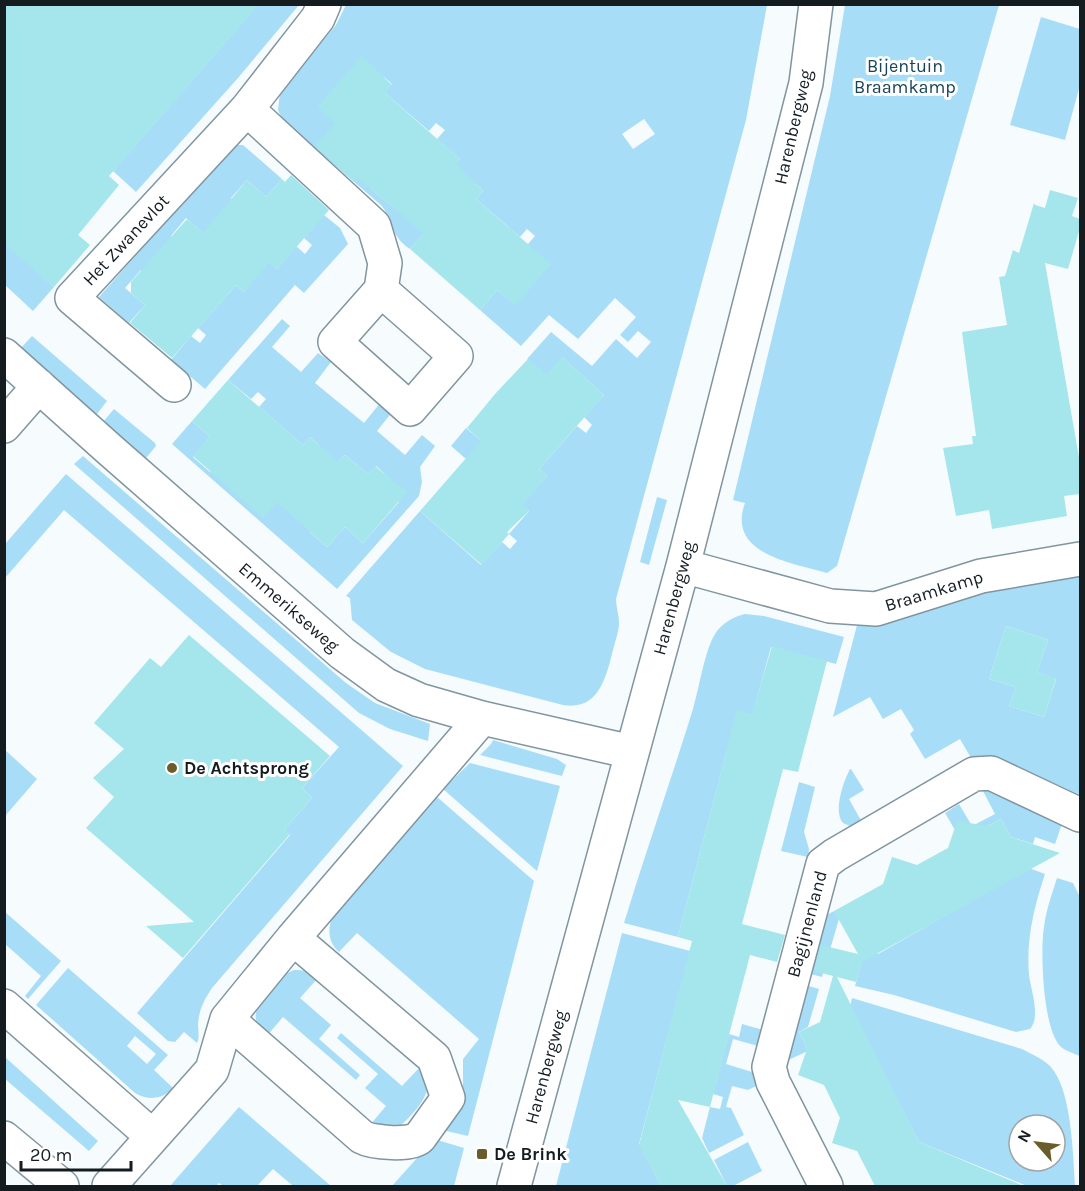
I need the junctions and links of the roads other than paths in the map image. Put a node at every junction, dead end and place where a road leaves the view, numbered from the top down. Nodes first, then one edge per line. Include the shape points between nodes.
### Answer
1 (324, 4) edge
2 (816, 4) edge
3 (246, 109) junction
4 (381, 290) dead end
5 (4, 355) edge
6 (174, 385) dead end
7 (39, 386) junction
8 (4, 426) edge
9 (1080, 559) edge
10 (683, 566) junction
11 (482, 718) junction
12 (632, 752) junction
13 (1080, 815) edge
14 (293, 938) junction
15 (4, 1006) edge
16 (227, 1018) junction
17 (152, 1136) junction
18 (4, 1138) edge
19 (62, 1186) edge
20 (109, 1186) edge
21 (514, 1186) edge
22 (826, 1186) edge

1 - 3 street, Het Zwanevlot via 318,18
2 - 10 street, Harenbergweg via 806,83
3 - 4 street via 374,226 385,263
3 - 6 street, Het Zwanevlot via 72,298
5 - 7 street, Emmerikseweg
7 - 8 street
7 - 11 street, Emmerikseweg via 342,653 386,685 419,700
9 - 10 street, Braamkamp via 981,576 876,609 830,606
10 - 12 street, Harenbergweg
11 - 12 street, Emmerikseweg
11 - 14 street
12 - 21 street, Harenbergweg
13 - 22 street, Bagijnenland via 991,773 980,773 823,864 768,1067
14 - 16 street
14 - 16 street via 434,1058 448,1098 417,1141 375,1142 362,1137
15 - 17 street
16 - 17 street via 212,1070
17 - 20 street
18 - 19 street

